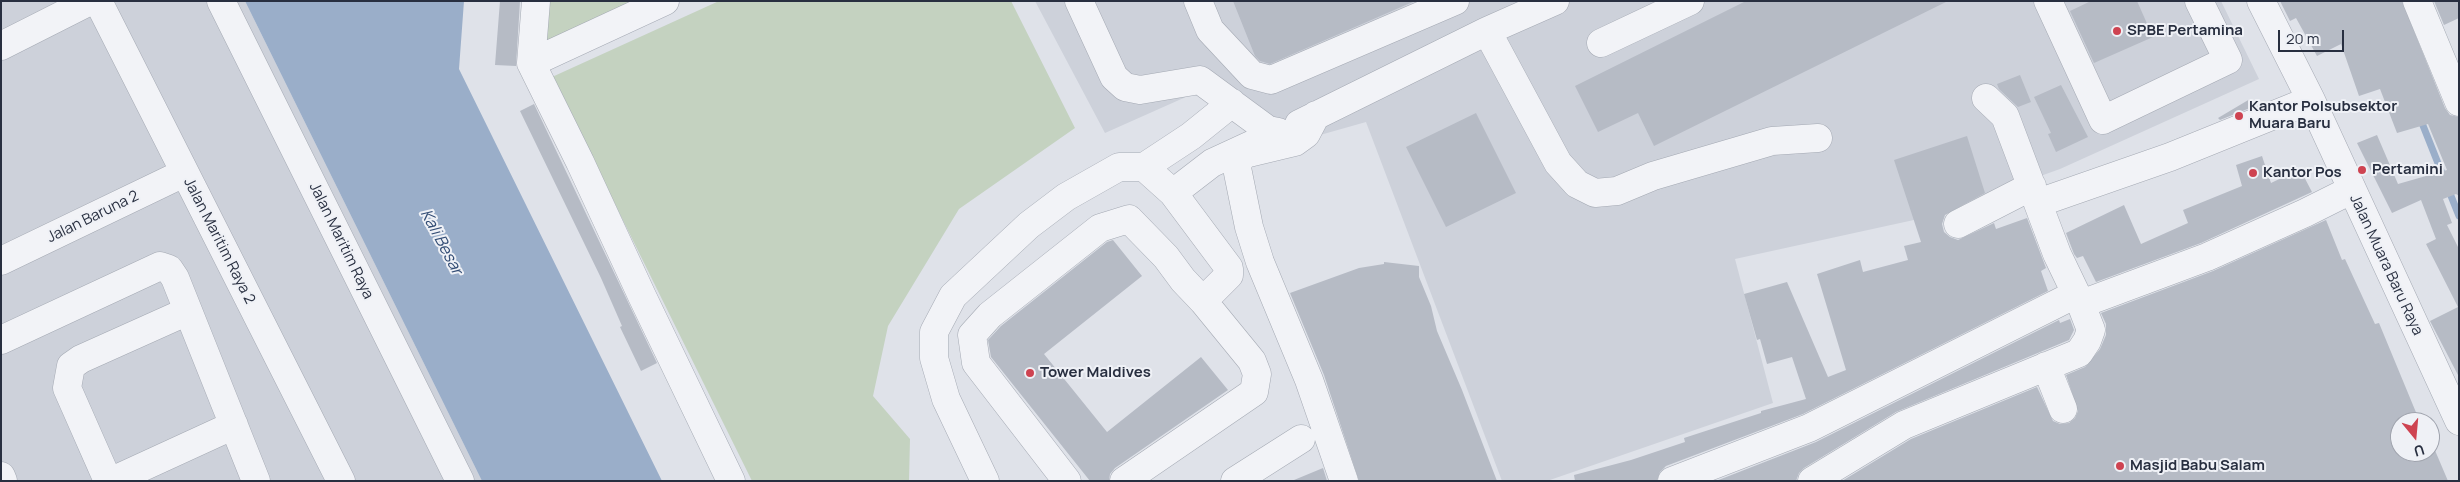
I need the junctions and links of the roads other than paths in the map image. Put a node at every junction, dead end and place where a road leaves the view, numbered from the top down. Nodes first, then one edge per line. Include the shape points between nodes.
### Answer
1 (90, 1) edge
2 (98, 1) edge
3 (221, 1) edge
4 (536, 1) edge
5 (665, 1) edge
6 (1078, 1) edge
7 (1198, 1) edge
8 (1455, 1) edge
9 (1555, 1) edge
10 (1690, 1) edge
11 (2048, 1) edge
12 (2199, 1) edge
13 (2261, 1) edge
14 (2417, 1) edge
15 (1487, 31) junction
16 (1601, 44) dead end
17 (1, 46) edge
18 (531, 63) junction
19 (2452, 64) edge
20 (1986, 98) dead end
21 (2310, 100) junction
22 (2459, 102) edge
23 (1232, 103) junction
24 (1316, 115) junction
25 (1278, 132) junction
26 (1818, 138) dead end
27 (1144, 167) junction
28 (184, 173) junction
29 (2351, 190) junction
30 (1173, 193) junction
31 (2035, 195) junction
32 (1195, 224) junction
33 (1958, 224) dead end
34 (1166, 257) junction
35 (1, 261) edge
36 (2079, 299) junction
37 (1203, 301) junction
38 (188, 311) junction
39 (1, 340) edge
40 (2046, 366) junction
41 (2064, 409) dead end
42 (2459, 421) edge
43 (234, 425) junction
44 (1301, 439) dead end
45 (1, 476) edge
46 (3, 481) edge
47 (110, 481) edge
48 (256, 481) edge
49 (341, 481) edge
50 (460, 481) edge
51 (732, 481) edge
52 (985, 481) edge
53 (1067, 481) edge
54 (1124, 481) edge
55 (1235, 481) edge
56 (1344, 481) edge
57 (1672, 481) edge
58 (1812, 481) edge

1 - 17 street
2 - 28 street, Jalan Maritim Raya 2
3 - 50 street, Jalan Maritim Raya
4 - 18 street
5 - 18 street
6 - 23 street via 1114,77 1125,87 1140,90 1200,80
7 - 8 street via 1210,30 1252,75 1271,80
9 - 15 street
10 - 16 street
11 - 12 street via 2103,120 2228,60
13 - 21 street, Jalan Muara Baru Raya
14 - 19 street
15 - 24 street
15 - 26 street via 1558,163 1576,184 1595,194 1616,192 1653,176 1772,141
18 - 51 street
19 - 22 street
20 - 31 street via 2005,116
21 - 29 street, Jalan Muara Baru Raya
21 - 31 street via 2170,158
23 - 25 street via 1268,130
23 - 27 street via 1191,136
24 - 25 street
24 - 56 street via 1306,134 1295,142 1245,154 1236,163 1260,262 1309,380
25 - 30 street via 1212,163
27 - 30 street
27 - 52 street via 1120,167 1066,196 1028,225 953,296 934,332 934,358 946,399
28 - 35 street, Jalan Baruna 2
28 - 49 street, Jalan Maritim Raya 2
29 - 36 street via 2207,257
29 - 42 street, Jalan Muara Baru Raya
30 - 32 street
31 - 33 street
31 - 36 street via 2057,254
32 - 34 street via 1180,235
32 - 37 street via 1229,268 1229,275
34 - 37 street
34 - 53 street via 1128,219 1100,228 990,315 972,335 976,363
36 - 40 street via 2091,330 2088,341 2079,353
36 - 57 street via 1809,428
37 - 54 street via 1252,361 1256,374 1254,392
38 - 39 street via 169,268 160,266
38 - 43 street
38 - 47 street via 72,366 68,388
40 - 41 street
40 - 58 street via 1904,425
43 - 47 street
43 - 48 street
44 - 55 street
45 - 46 street

